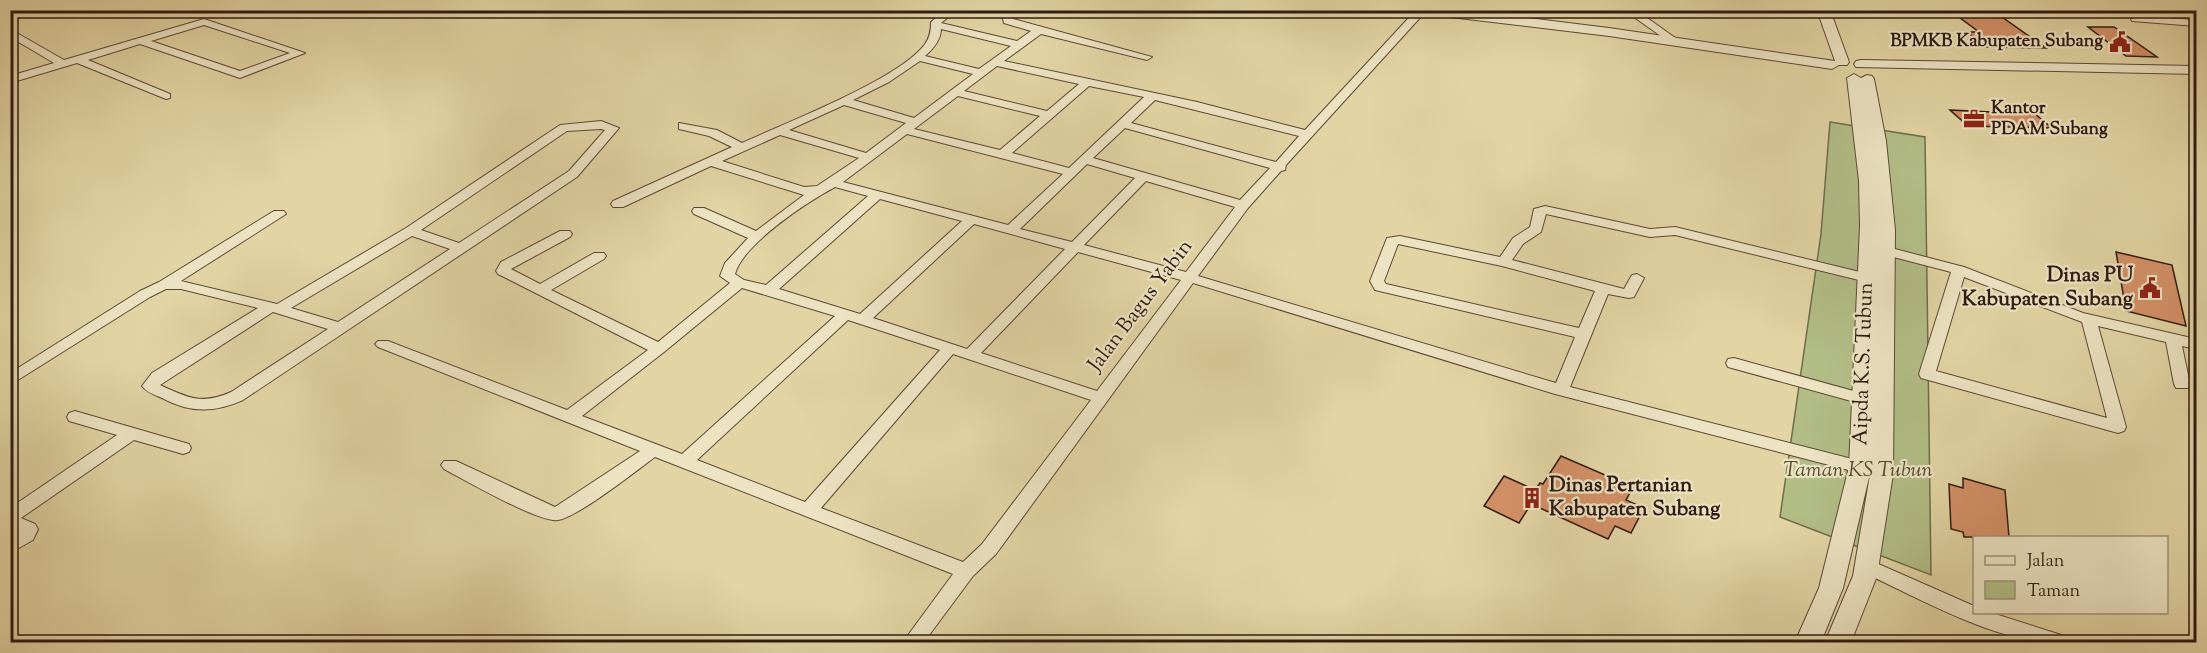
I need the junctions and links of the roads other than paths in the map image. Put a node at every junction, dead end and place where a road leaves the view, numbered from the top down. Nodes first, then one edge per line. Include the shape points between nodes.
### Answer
1 (952, 10) edge
2 (1012, 10) edge
3 (1424, 10) edge
4 (1629, 10) edge
5 (1823, 10) edge
6 (2136, 19) dead end
7 (2196, 23) edge
8 (937, 25) junction
9 (1040, 30) junction
10 (10, 32) edge
11 (140, 41) junction
12 (1676, 42) junction
13 (1021, 45) junction
14 (919, 57) junction
15 (1147, 57) dead end
16 (78, 60) junction
17 (996, 63) junction
18 (1837, 64) junction
19 (65, 68) junction
20 (2196, 70) edge
21 (982, 73) junction
22 (1864, 74) junction
23 (2196, 76) edge
24 (10, 80) edge
25 (1087, 82) junction
26 (10, 89) edge
27 (956, 92) junction
28 (166, 96) dead end
29 (1151, 97) junction
30 (843, 101) junction
31 (1049, 115) junction
32 (916, 122) junction
33 (1122, 124) junction
34 (683, 126) dead end
35 (777, 130) junction
36 (905, 130) junction
37 (1308, 135) junction
38 (742, 147) junction
39 (1002, 155) junction
40 (868, 158) junction
41 (1085, 160) junction
42 (712, 162) junction
43 (1281, 167) junction
44 (1072, 172) junction
45 (1143, 177) junction
46 (826, 187) junction
47 (878, 194) junction
48 (618, 204) dead end
49 (1243, 205) junction
50 (699, 211) dead end
51 (279, 214) dead end
52 (971, 220) junction
53 (1011, 230) junction
54 (411, 231) junction
55 (565, 234) dead end
56 (756, 236) junction
57 (1073, 247) junction
58 (461, 248) junction
59 (1887, 251) junction
60 (599, 256) dead end
61 (1504, 262) junction
62 (1959, 270) junction
63 (1189, 278) junction
64 (1637, 278) dead end
65 (1867, 278) junction
66 (739, 283) junction
67 (164, 285) junction
68 (542, 289) junction
69 (1603, 289) junction
70 (769, 290) junction
71 (275, 308) junction
72 (845, 314) junction
73 (863, 319) junction
74 (2089, 320) junction
75 (341, 328) junction
76 (1583, 334) junction
77 (2173, 338) junction
78 (383, 344) dead end
79 (2196, 344) edge
80 (659, 349) junction
81 (949, 349) junction
82 (969, 356) junction
83 (1734, 363) dead end
84 (10, 380) edge
85 (2182, 384) dead end
86 (1561, 390) junction
87 (1100, 397) junction
88 (1862, 399) junction
89 (570, 416) junction
90 (75, 417) dead end
91 (132, 433) junction
92 (183, 448) dead end
93 (654, 450) junction
94 (684, 462) junction
95 (450, 465) dead end
96 (1860, 467) junction
97 (809, 509) junction
98 (10, 519) edge
99 (10, 546) edge
100 (1867, 566) junction
101 (966, 571) junction
102 (913, 642) edge
103 (1808, 642) edge
104 (1838, 642) edge
105 (2058, 642) edge

1 - 8 street
2 - 9 street via 1006,17 1008,21
3 - 12 street
3 - 37 street, Jalan Bagus Yabin
4 - 12 street
5 - 18 street
6 - 7 street
8 - 13 street
8 - 14 street via 929,47
9 - 13 street
9 - 15 street
10 - 19 street
11 - 11 street via 204,22 300,54 240,75
11 - 16 street
12 - 18 street
13 - 17 street
14 - 21 street
14 - 30 street
16 - 19 street
16 - 28 street
17 - 21 street
17 - 25 street
18 - 22 street via 1837,73
19 - 24 street
19 - 26 street
20 - 22 street
21 - 27 street
22 - 23 street
22 - 59 street, Aipda K.S. Tubun via 1881,163
22 - 65 street, Aipda K.S. Tubun
25 - 29 street
25 - 31 street
27 - 31 street
27 - 32 street
29 - 33 street
29 - 37 street via 1197,105
30 - 32 street
30 - 35 street
31 - 39 street
32 - 36 street
33 - 41 street
33 - 43 street
34 - 38 street
35 - 38 street
35 - 40 street
36 - 39 street
36 - 40 street
37 - 43 street, Jalan Bagus Yabin
38 - 42 street
39 - 44 street
40 - 46 street
41 - 44 street
41 - 45 street
42 - 46 street via 804,191
42 - 48 street
43 - 49 street, Jalan Bagus Yabin
44 - 53 street
45 - 49 street
45 - 57 street
46 - 47 street
46 - 56 street
47 - 52 street
47 - 70 street
49 - 63 street, Jalan Bagus Yabin
50 - 56 street
51 - 67 street
52 - 53 street
52 - 73 street
53 - 57 street
54 - 58 street
54 - 58 street via 564,128 613,128 573,174
54 - 71 street
55 - 68 street via 502,269
56 - 66 street via 727,272 731,280
57 - 63 street
57 - 82 street
58 - 75 street
59 - 62 street
59 - 100 street, Aipda K.S. Tubun via 1882,474
60 - 68 street
61 - 65 street via 1518,242 1536,229 1539,212 1545,210 1650,233 1675,231
61 - 69 street
61 - 76 street via 1395,240 1377,283 1383,289
62 - 74 street
62 - 74 street via 1927,374 2118,427
63 - 86 street
63 - 87 street, Jalan Bagus Yabin
64 - 69 street via 1629,294
65 - 88 street, Aipda K.S. Tubun
66 - 70 street
66 - 80 street
67 - 71 street via 182,285
67 - 84 street
68 - 80 street
69 - 76 street
70 - 72 street
71 - 75 street
71 - 75 street via 158,377 150,386 190,406 222,404
72 - 73 street
72 - 94 street
73 - 81 street
74 - 77 street
76 - 86 street
77 - 79 street
77 - 85 street
78 - 89 street
80 - 89 street
81 - 82 street
81 - 97 street
82 - 87 street
83 - 88 street
86 - 96 street
87 - 101 street, Jalan Bagus Yabin via 989,549
88 - 96 street, Aipda K.S. Tubun
89 - 93 street
90 - 91 street
91 - 92 street
91 - 98 street
93 - 94 street
93 - 95 street via 555,514
94 - 97 street
96 - 103 street, Aipda K.S. Tubun via 1831,588
97 - 101 street
98 - 99 street via 29,529 27,535
100 - 104 street, Aipda K.S. Tubun
100 - 105 street via 1984,619
101 - 102 street, Jalan Bagus Yabin

